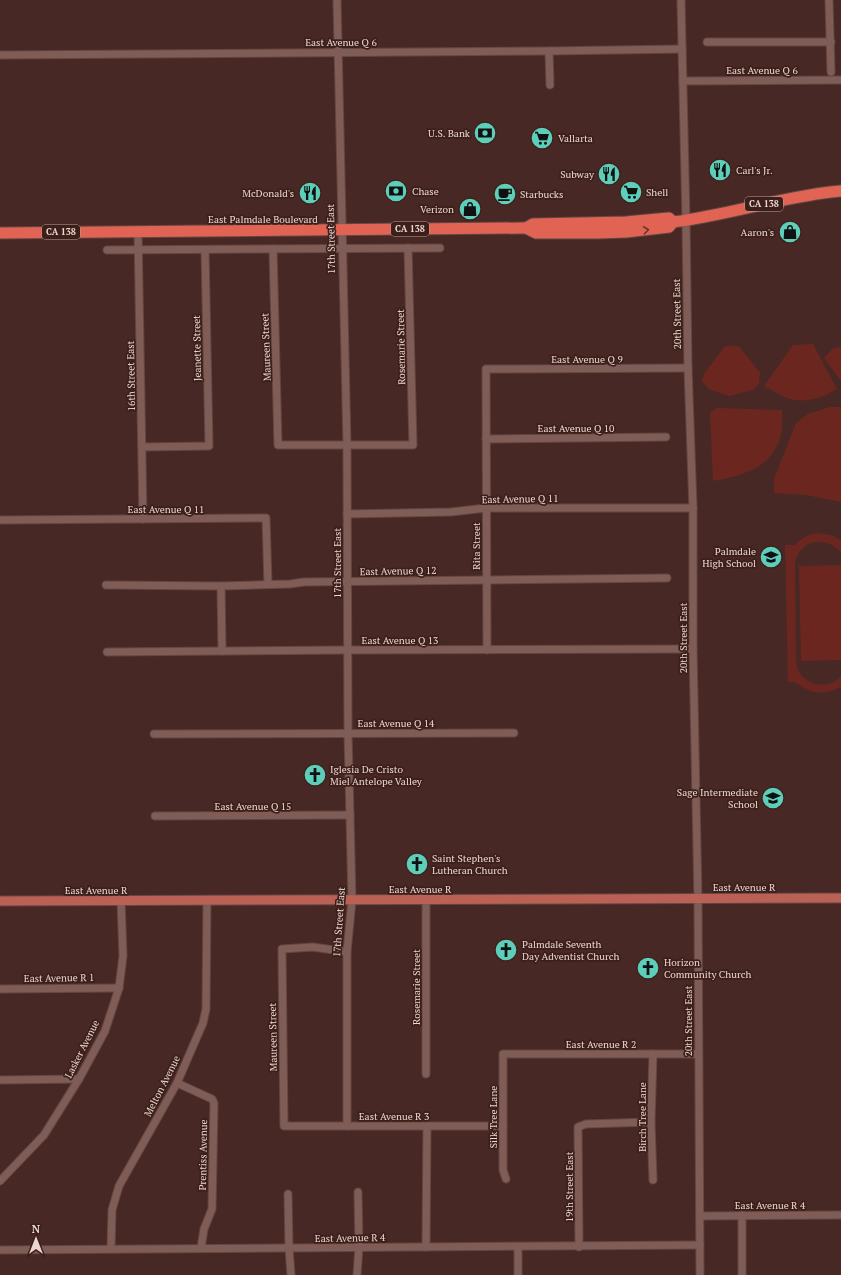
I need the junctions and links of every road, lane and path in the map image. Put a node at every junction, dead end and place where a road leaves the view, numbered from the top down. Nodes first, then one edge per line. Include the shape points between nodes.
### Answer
1 (337, 0) edge
2 (681, 0) edge
3 (829, 0) edge
4 (706, 42) dead end
5 (831, 42) junction
6 (682, 49) junction
7 (549, 51) junction
8 (337, 52) junction
9 (0, 55) edge
10 (831, 72) dead end
11 (841, 80) edge
12 (683, 81) junction
13 (550, 85) dead end
14 (841, 191) edge
15 (686, 220) junction
16 (673, 222) junction
17 (598, 223) junction
18 (526, 228) junction
19 (341, 230) junction
20 (138, 232) junction
21 (0, 233) edge
22 (554, 233) junction
23 (408, 248) junction
24 (440, 248) dead end
25 (273, 249) junction
26 (342, 249) junction
27 (107, 250) dead end
28 (138, 250) junction
29 (205, 250) junction
30 (688, 368) junction
31 (486, 369) joint
32 (666, 437) dead end
33 (486, 439) junction
34 (347, 445) junction
35 (142, 447) junction
36 (486, 508) junction
37 (693, 508) junction
38 (347, 514) junction
39 (143, 519) junction
40 (0, 520) edge
41 (667, 578) dead end
42 (487, 580) junction
43 (347, 582) junction
44 (268, 584) junction
45 (106, 585) dead end
46 (221, 586) junction
47 (693, 649) junction
48 (348, 650) junction
49 (487, 650) junction
50 (222, 651) junction
51 (107, 652) dead end
52 (348, 733) junction
53 (514, 733) dead end
54 (154, 734) dead end
55 (350, 815) junction
56 (156, 816) dead end
57 (841, 898) edge
58 (698, 899) junction
59 (207, 900) junction
60 (352, 900) junction
61 (426, 900) junction
62 (0, 901) edge
63 (121, 901) junction
64 (347, 952) junction
65 (119, 988) junction
66 (0, 989) edge
67 (503, 1054) joint
68 (653, 1054) junction
69 (698, 1054) junction
70 (426, 1074) dead end
71 (79, 1079) junction
72 (0, 1080) edge
73 (177, 1083) junction
74 (651, 1122) junction
75 (284, 1126) joint
76 (347, 1126) junction
77 (427, 1126) junction
78 (503, 1126) junction
79 (506, 1180) dead end
80 (653, 1180) dead end
81 (0, 1181) edge
82 (358, 1192) dead end
83 (288, 1194) dead end
84 (841, 1215) edge
85 (700, 1216) junction
86 (742, 1216) junction
87 (700, 1245) junction
88 (358, 1247) junction
89 (426, 1247) junction
90 (518, 1247) junction
91 (579, 1247) junction
92 (201, 1248) junction
93 (289, 1248) junction
94 (111, 1249) junction
95 (0, 1250) edge
96 (291, 1275) edge
97 (357, 1275) edge
98 (518, 1275) edge
99 (700, 1275) edge
100 (742, 1275) edge

1 - 8 street, 17th Street East
2 - 6 street, 20th Street East
3 - 5 street
4 - 5 street
5 - 10 street
6 - 7 street, East Avenue Q 6
6 - 12 street, 20th Street East
7 - 8 street, East Avenue Q 6
7 - 13 street
8 - 9 street, East Avenue Q 6
8 - 19 street, 17th Street East
11 - 12 street, East Avenue Q 6
12 - 15 street, 20th Street East
14 - 15 highway, East Palmdale Boulevard / CA 138
15 - 16 highway, East Palmdale Boulevard / CA 138
15 - 30 street, 20th Street East
16 - 17 highway, East Palmdale Boulevard / CA 138 via 668,218
22 -> 16 highway, East Palmdale Boulevard / CA 138 via 626,232 669,227
17 - 18 highway, East Palmdale Boulevard / CA 138 via 533,224
17 - 22 highway via 594,226 562,228
18 - 19 highway, East Palmdale Boulevard / CA 138
18 - 22 highway, East Palmdale Boulevard / CA 138 via 536,233
19 - 20 highway, East Palmdale Boulevard / CA 138
19 - 26 street, 17th Street East
20 - 21 highway, East Palmdale Boulevard / CA 138
20 - 28 street, 16th Street East
23 - 24 street
23 - 26 street
23 - 34 street, Rosemarie Street via 413,445
25 - 26 street
25 - 29 street
25 - 34 street, Maureen Street via 278,445
26 - 34 street, 17th Street East
27 - 28 street
28 - 29 street
28 - 35 street, 16th Street East
29 - 35 street, Jeanette Street via 209,446
30 - 31 street, East Avenue Q 9
30 - 37 street, 20th Street East
31 - 33 street, Rita Street
32 - 33 street, East Avenue Q 10
33 - 36 street, Rita Street
34 - 38 street, 17th Street East
35 - 39 street, 16th Street East
36 - 37 street, East Avenue Q 11
36 - 38 street, East Avenue Q 11 via 451,512
36 - 42 street, Rita Street
37 - 47 street, 20th Street East
38 - 43 street, 17th Street East
39 - 40 street, East Avenue Q 11
39 - 44 street, East Avenue Q 11 via 266,518
41 - 42 street, East Avenue Q 12
42 - 43 street, East Avenue Q 12
42 - 49 street, Rita Street
43 - 44 street, East Avenue Q 12
43 - 48 street, 17th Street East
44 - 46 street, East Avenue Q 12
45 - 46 street, East Avenue Q 12
46 - 50 street
47 - 49 street, East Avenue Q 13
47 - 58 street, 20th Street East
48 - 49 street, East Avenue Q 13
48 - 50 street, East Avenue Q 13
48 - 52 street, 17th Street East
50 - 51 street, East Avenue Q 13
52 - 53 street, East Avenue Q 14
52 - 54 street, East Avenue Q 14
52 - 55 street, 17th Street East
55 - 56 street, East Avenue Q 15
55 - 60 street, 17th Street East
57 - 58 main road, East Avenue R
58 - 61 main road, East Avenue R
58 - 69 street, 20th Street East
59 - 60 main road, East Avenue R
59 - 63 main road, East Avenue R
59 - 73 street, Melton Avenue via 206,1009 203,1023
60 - 61 main road, East Avenue R
60 - 64 street, 17th Street East
61 - 70 street, Rosemarie Street
62 - 63 main road, East Avenue R
63 - 65 street, Lasker Avenue via 123,956
64 - 75 street, Maureen Street via 313,947 282,949
64 - 76 street, 17th Street East
65 - 66 street, East Avenue R 1
65 - 71 street, Lasker Avenue via 105,1031
67 - 68 street, East Avenue R 2
67 - 78 street, Silk Tree Lane
68 - 69 street, East Avenue R 2
68 - 74 street, Birch Tree Lane
69 - 85 street, 20th Street East
71 - 72 street
71 - 81 street, Lasker Avenue via 44,1135
73 - 92 street, Prentiss Avenue via 212,1099 214,1103 212,1209 204,1229
73 - 94 street, Melton Avenue via 119,1186 112,1210
74 - 80 street, Birch Tree Lane
74 - 91 street, 19th Street East via 586,1124 578,1127
75 - 76 street, East Avenue R 3
76 - 77 street, East Avenue R 3
77 - 78 street, East Avenue R 3
77 - 89 street
78 - 79 street, Silk Tree Lane via 503,1170
82 - 88 street
83 - 93 street
84 - 86 street, East Avenue R 4
85 - 86 street, East Avenue R 4
85 - 87 street, 20th Street East
86 - 100 street
87 - 91 street, East Avenue R 4
87 - 99 street, 20th Street East
88 - 89 street, East Avenue R 4
88 - 93 street, East Avenue R 4
88 - 97 street
89 - 90 street, East Avenue R 4
90 - 91 street, East Avenue R 4
90 - 98 street
92 - 93 street, East Avenue R 4
92 - 94 street, East Avenue R 4
93 - 96 street
94 - 95 street, East Avenue R 4

